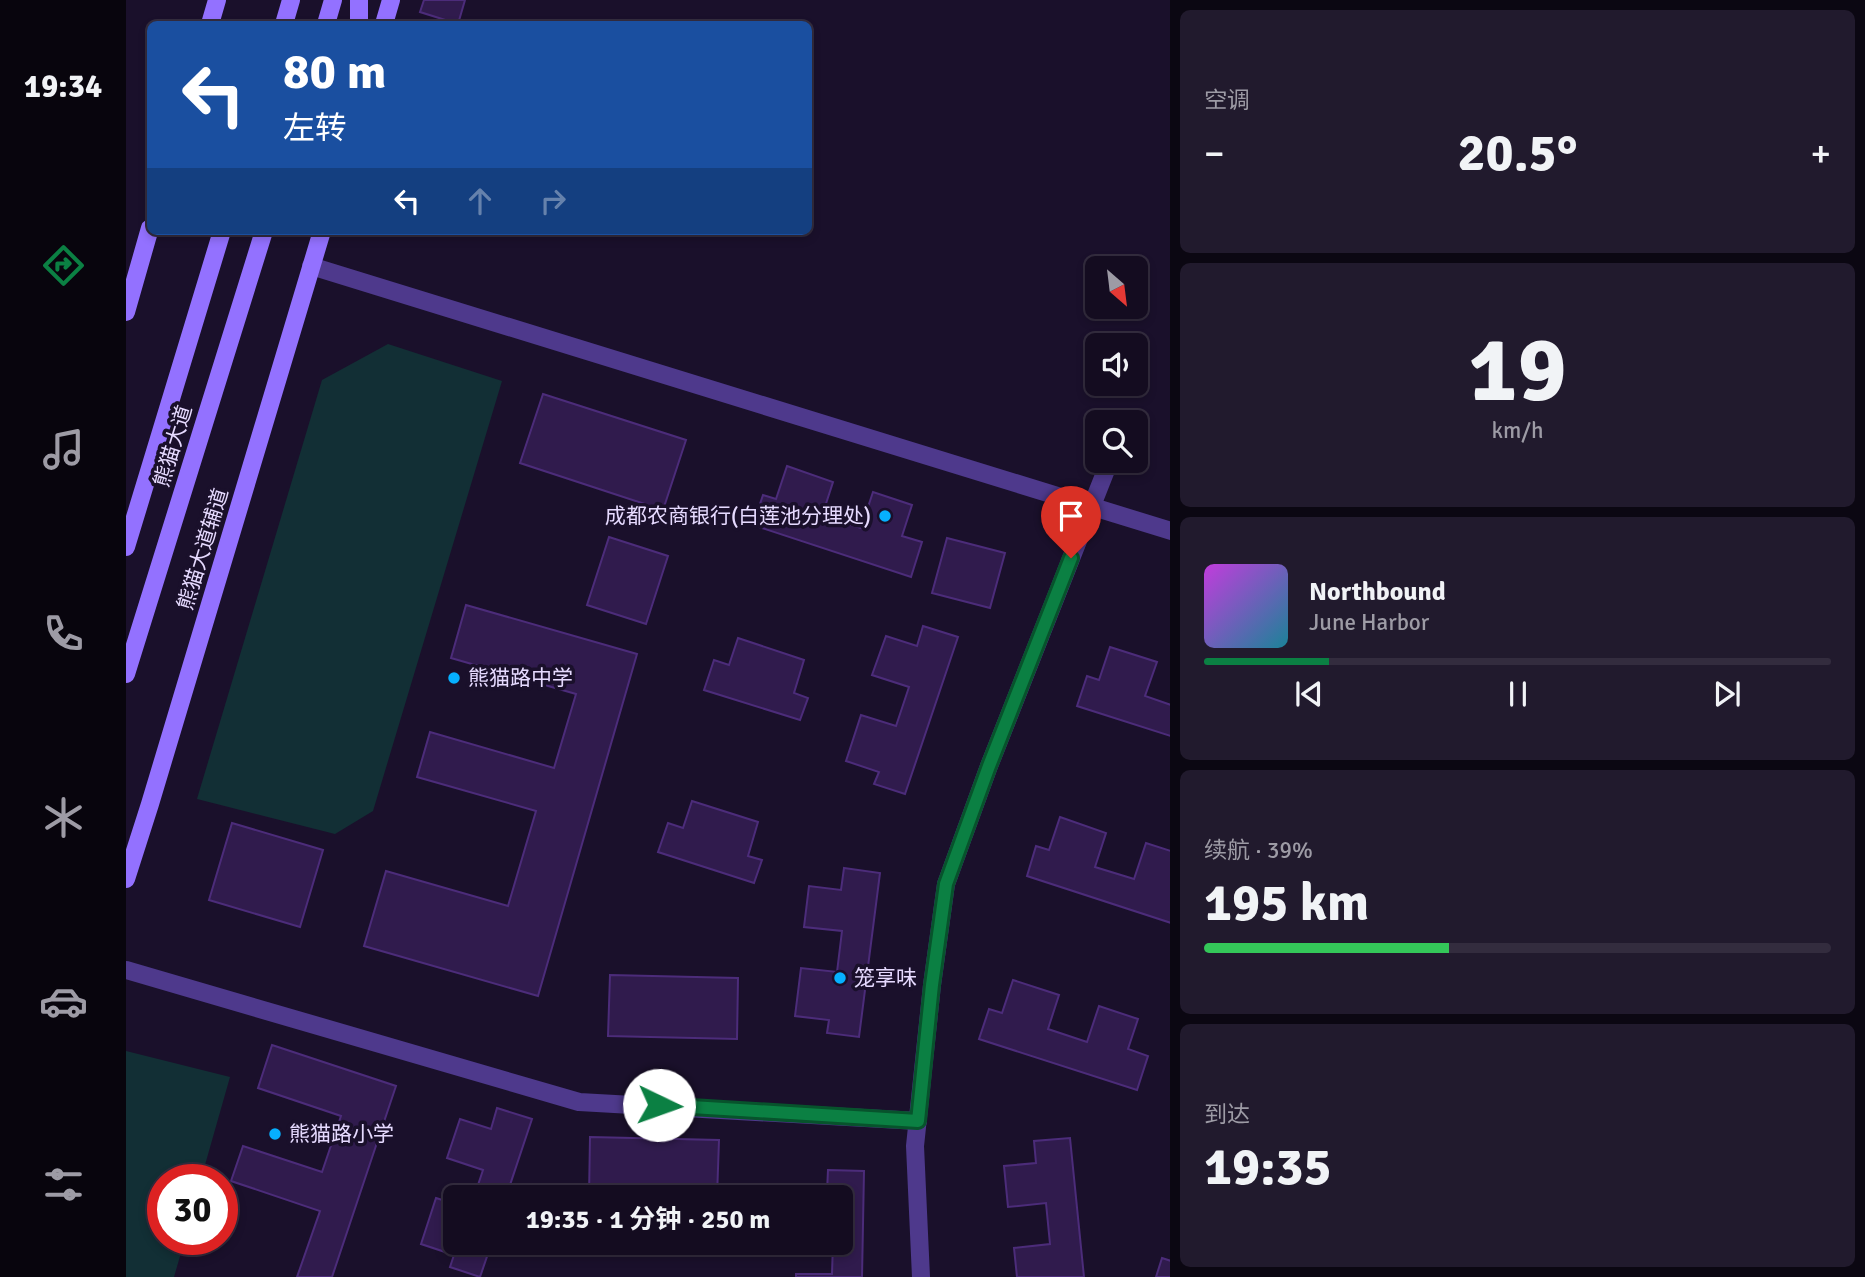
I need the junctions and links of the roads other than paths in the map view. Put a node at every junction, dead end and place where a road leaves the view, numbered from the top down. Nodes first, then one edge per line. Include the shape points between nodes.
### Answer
1 (217, 0) edge
2 (291, 0) edge
3 (333, 0) edge
4 (359, 0) edge
5 (391, 0) edge
6 (211, 21) edge
7 (285, 21) edge
8 (327, 21) edge
9 (359, 21) edge
10 (385, 21) edge
11 (148, 235) edge
12 (221, 235) edge
13 (263, 235) edge
14 (320, 235) edge
15 (311, 266) junction
16 (126, 312) edge
17 (148, 473) junction
18 (1105, 473) edge
19 (126, 498) edge
20 (1092, 506) junction
21 (1170, 531) edge
22 (126, 547) edge
23 (126, 674) edge
24 (126, 879) edge
25 (126, 970) edge
26 (918, 1121) junction
27 (921, 1277) edge

1 - 6 main road
2 - 7 main road
3 - 8 main road
4 - 9 main road
5 - 10 main road
11 - 16 main road
12 - 17 main road, 熊猫大道
13 - 23 main road, 熊猫大道
14 - 15 main road, 熊猫大道辅道
15 - 20 street
15 - 24 main road, 熊猫大道辅道
17 - 19 main road
17 - 22 main road, 熊猫大道
18 - 20 street
20 - 21 street
20 - 26 street via 946,884
25 - 26 street via 579,1102
26 - 27 street

